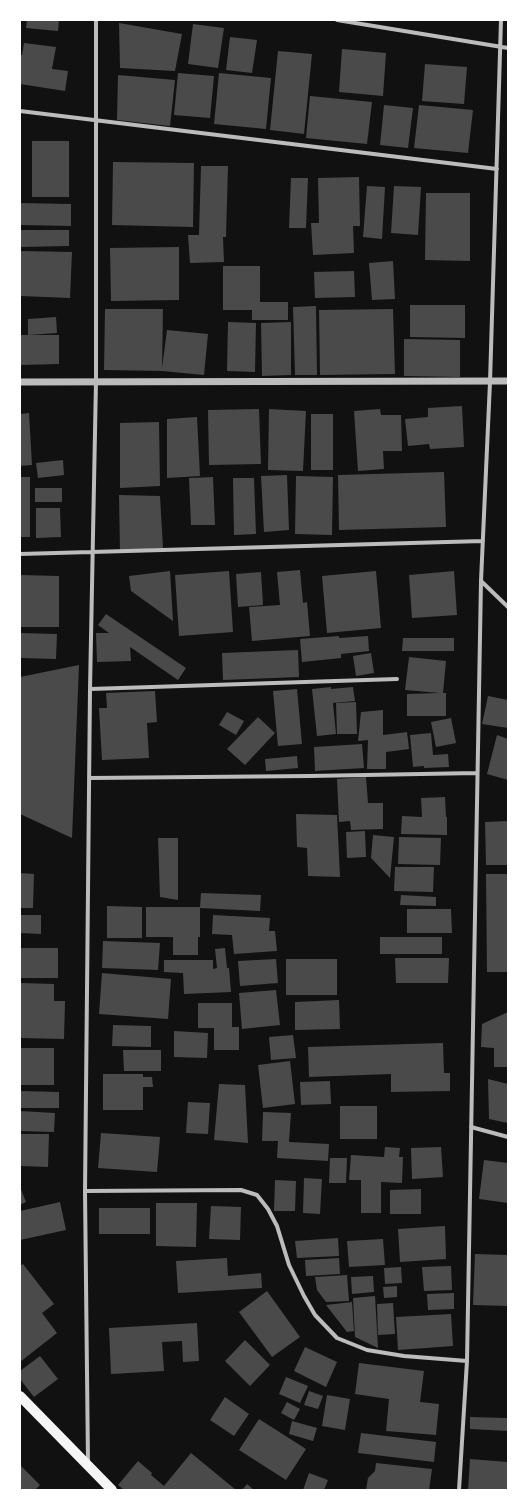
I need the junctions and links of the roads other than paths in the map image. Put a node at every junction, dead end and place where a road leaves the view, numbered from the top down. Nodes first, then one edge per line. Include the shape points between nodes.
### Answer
1 (96, 20) edge
2 (337, 20) edge
3 (501, 20) edge
4 (500, 46) junction
5 (508, 48) edge
6 (20, 111) edge
7 (96, 121) junction
8 (496, 170) junction
9 (96, 381) junction
10 (20, 382) edge
11 (490, 382) junction
12 (508, 382) edge
13 (483, 541) junction
14 (92, 552) junction
15 (20, 554) edge
16 (481, 581) junction
17 (508, 607) edge
18 (397, 679) dead end
19 (90, 689) junction
20 (477, 773) junction
21 (89, 778) junction
22 (471, 1127) junction
23 (508, 1137) edge
24 (84, 1190) junction
25 (467, 1361) junction
26 (20, 1396) edge
27 (88, 1466) junction
28 (112, 1490) edge
29 (459, 1490) edge

1 - 7 street
2 - 4 street
3 - 4 street
4 - 5 street
4 - 8 street
6 - 7 street
7 - 8 street
7 - 9 street
8 - 11 street
9 - 10 street
9 - 11 street
9 - 14 street
11 - 12 street
11 - 13 street
13 - 14 street
13 - 16 street
14 - 15 street
14 - 19 street
16 - 17 street
16 - 20 street
18 - 19 street
19 - 21 street
20 - 21 street
20 - 22 street
21 - 24 street
22 - 23 street
22 - 25 street
24 - 25 street via 241,1190 257,1195 277,1226 289,1265 304,1296 315,1315 337,1338 367,1350
24 - 27 street
25 - 29 street
26 - 27 main road
27 - 28 main road

